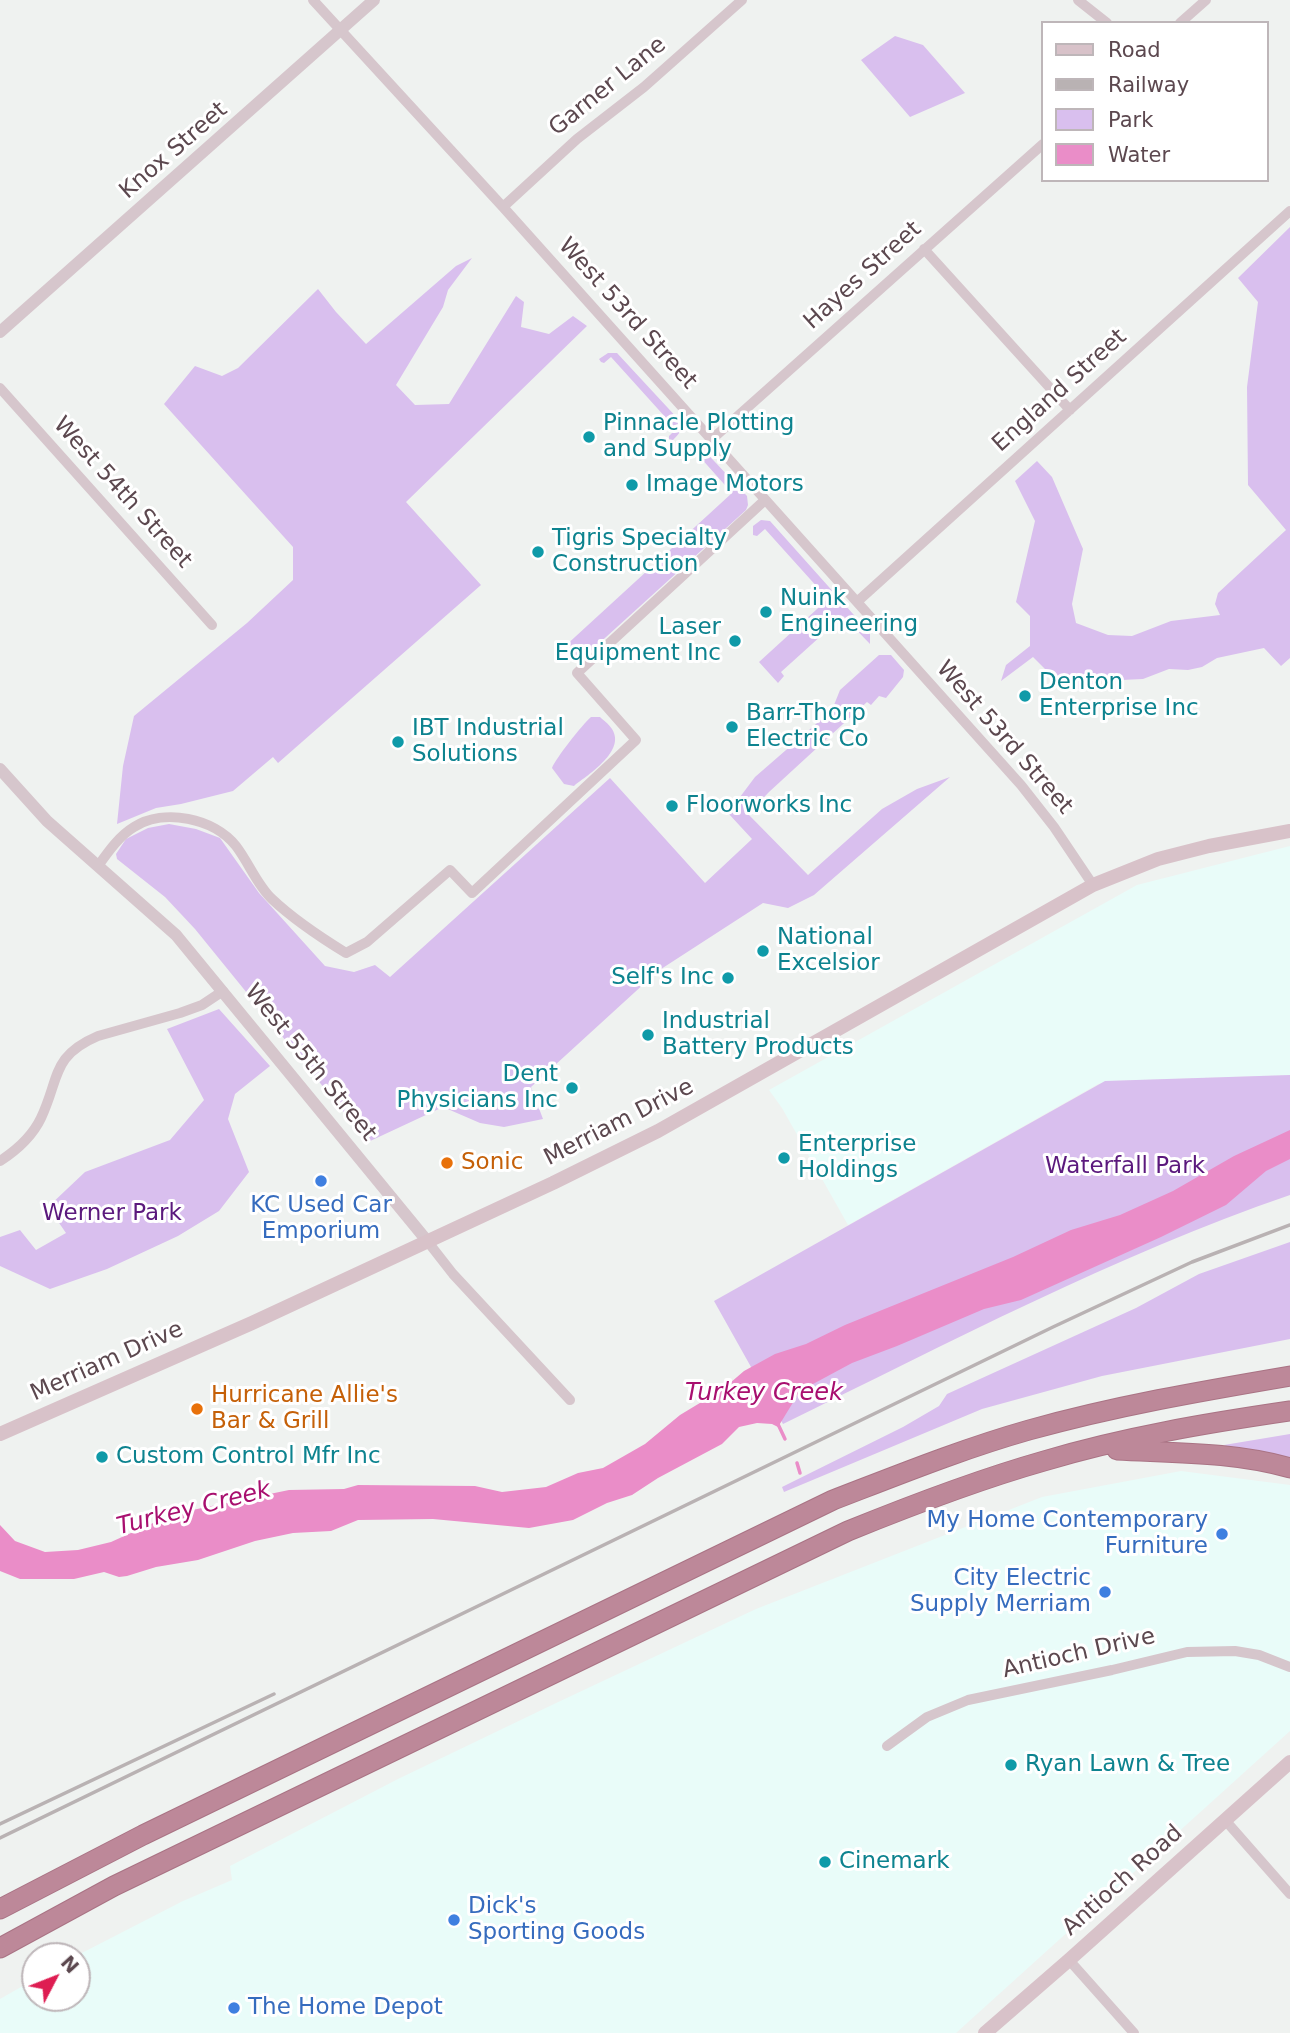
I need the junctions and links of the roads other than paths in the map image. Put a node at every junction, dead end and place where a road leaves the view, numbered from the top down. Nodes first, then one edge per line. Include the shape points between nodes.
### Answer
1 (313, 0) edge
2 (374, 0) edge
3 (742, 0) edge
4 (1078, 0) edge
5 (1206, 0) edge
6 (1104, 21) edge
7 (1183, 21) edge
8 (341, 31) junction
9 (1042, 145) edge
10 (502, 207) junction
11 (1290, 211) edge
12 (924, 249) junction
13 (0, 332) edge
14 (0, 388) edge
15 (1070, 410) junction
16 (711, 440) junction
17 (765, 500) junction
18 (858, 601) junction
19 (212, 625) dead end
20 (0, 769) edge
21 (1290, 831) edge
22 (98, 866) junction
23 (1093, 885) junction
24 (223, 991) junction
25 (0, 1161) edge
26 (428, 1242) junction
27 (1290, 1376) edge
28 (570, 1401) dead end
29 (1290, 1411) edge
30 (0, 1434) edge
31 (1094, 1448) junction
32 (1290, 1468) edge
33 (1290, 1667) edge
34 (887, 1746) dead end
35 (1290, 1762) edge
36 (1225, 1819) junction
37 (1290, 1894) edge
38 (0, 1909) edge
39 (0, 1948) edge
40 (1069, 1960) junction
41 (985, 2033) edge
42 (1134, 2033) edge

1 - 8 street, West 53rd Street
2 - 8 street, Knox Street
3 - 10 street, Garner Lane
4 - 6 street
5 - 7 street
8 - 10 street, West 53rd Street
8 - 13 street, Knox Street
9 - 12 street, Hayes Street
10 - 16 street, West 53rd Street
11 - 15 street, England Street
12 - 15 street
12 - 16 street, Hayes Street
14 - 19 street, West 54th Street
15 - 18 street, England Street
16 - 17 street, West 53rd Street
17 - 18 street, West 53rd Street
17 - 22 street via 577,673 636,740 471,893 450,870 367,942 346,953 270,898 235,844 218,830 195,821 150,819 118,839
18 - 23 street, West 53rd Street via 1021,785
20 - 22 street, West 55th Street via 47,821
21 - 23 main road, Merriam Drive via 1157,859
22 - 24 street, West 55th Street via 176,935
23 - 26 main road, Merriam Drive via 658,1131
24 - 25 street via 202,1005 98,1036 69,1052 32,1133
24 - 26 street, West 55th Street
26 - 28 street, West 55th Street
26 - 30 main road, Merriam Drive
27 - 38 highway via 1173,1396 1029,1430 833,1500
29 - 31 highway
31 - 32 highway via 1225,1457
31 - 39 highway via 911,1505 814,1546 114,1886
33 - 34 street, Antioch Drive via 1235,1651 1187,1652 968,1700 927,1717
35 - 36 main road, Antioch Road
36 - 37 street
36 - 40 main road, Antioch Road
40 - 41 main road, Antioch Road
40 - 42 street

